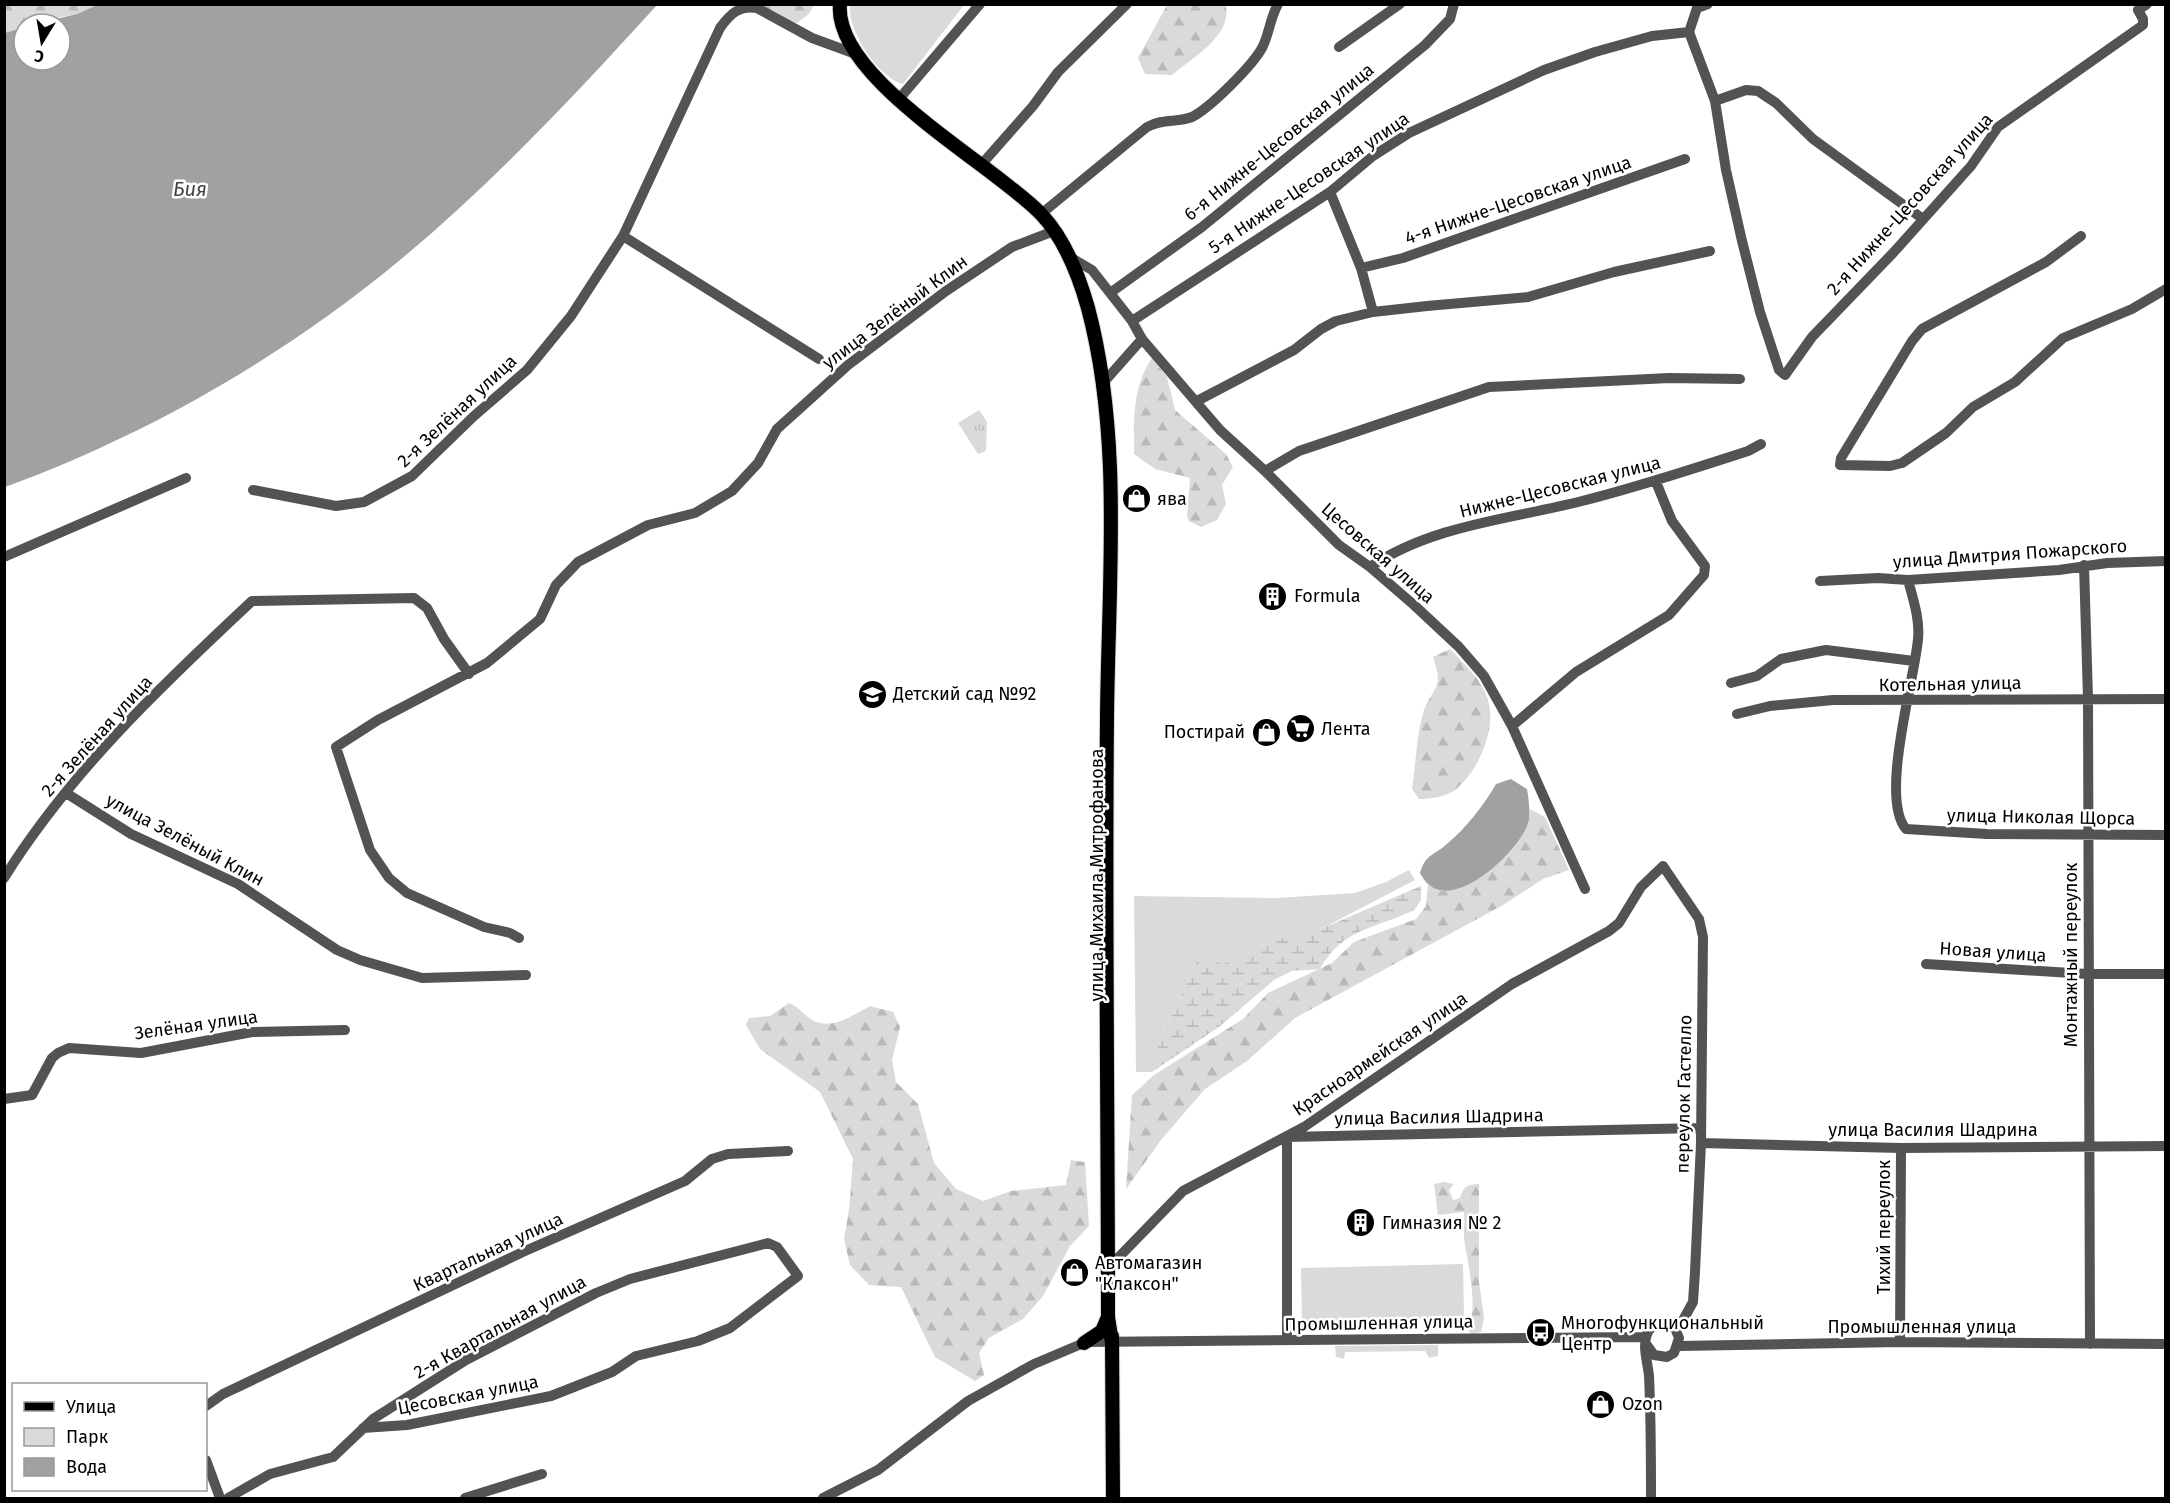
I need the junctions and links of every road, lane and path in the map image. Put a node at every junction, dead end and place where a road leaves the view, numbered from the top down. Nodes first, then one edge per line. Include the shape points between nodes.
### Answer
1 (840, 4) edge
2 (980, 4) edge
3 (1127, 4) edge
4 (1278, 4) edge
5 (1400, 4) edge
6 (1454, 4) edge
7 (2147, 4) edge
8 (1701, 6) edge
9 (1689, 32) junction
10 (1339, 47) dead end
11 (853, 53) junction
12 (899, 99) junction
13 (1715, 101) junction
14 (1685, 159) dead end
15 (981, 165) junction
16 (1330, 192) junction
17 (1041, 214) junction
18 (1923, 219) junction
19 (1054, 231) junction
20 (623, 236) junction
21 (2081, 236) dead end
22 (1710, 251) dead end
23 (1068, 256) junction
24 (1361, 268) junction
25 (2166, 290) edge
26 (1110, 293) junction
27 (1373, 312) junction
28 (1132, 321) junction
29 (1142, 339) junction
30 (819, 359) dead end
31 (1740, 379) dead end
32 (1104, 382) junction
33 (1197, 401) junction
34 (1761, 444) dead end
35 (1265, 471) junction
36 (186, 478) dead end
37 (1656, 482) junction
38 (253, 490) dead end
39 (4, 557) edge
40 (2166, 561) edge
41 (2084, 566) junction
42 (1370, 567) junction
43 (1908, 580) junction
44 (1820, 581) dead end
45 (1914, 661) junction
46 (470, 674) junction
47 (1731, 683) dead end
48 (2088, 698) junction
49 (2166, 699) edge
50 (1907, 701) junction
51 (1737, 714) dead end
52 (1512, 726) junction
53 (66, 793) junction
54 (2087, 836) junction
55 (2166, 836) edge
56 (1663, 866) joint
57 (4, 878) edge
58 (1585, 889) dead end
59 (519, 938) dead end
60 (1926, 964) dead end
61 (2087, 974) junction
62 (2166, 974) edge
63 (526, 975) dead end
64 (345, 1030) dead end
65 (4, 1098) edge
66 (1701, 1128) junction
67 (1287, 1137) junction
68 (1701, 1143) junction
69 (2166, 1146) edge
70 (2088, 1147) junction
71 (1901, 1148) junction
72 (788, 1151) dead end
73 (1111, 1260) junction
74 (798, 1276) joint
75 (1108, 1317) junction
76 (1678, 1338) junction
77 (1287, 1340) junction
78 (1646, 1340) junction
79 (1900, 1342) junction
80 (1084, 1343) junction
81 (1112, 1343) junction
82 (2090, 1344) junction
83 (2166, 1344) edge
84 (1667, 1357) junction
85 (1649, 1374) junction
86 (207, 1405) edge
87 (363, 1428) junction
88 (207, 1463) edge
89 (542, 1474) dead end
90 (220, 1498) edge
91 (228, 1498) edge
92 (465, 1498) edge
93 (823, 1498) edge
94 (1113, 1498) edge
95 (1651, 1498) edge

1 - 11 main road via 840,25
2 - 12 street
3 - 15 street via 1058,72
4 - 17 street via 1258,54 1207,106 1191,117 1163,120 1147,127
5 - 10 street
6 - 26 street, 6-я Нижне-Цесовская улица via 1450,19 1425,45 1202,227
7 - 18 street, 2-я Нижне-Цесовская улица via 2138,10 2142,25 1998,127 1971,165
8 - 9 street
9 - 13 street
9 - 16 street, 5-я Нижне-Цесовская улица via 1647,38 1544,70 1393,142
11 - 12 main road, улица Михаила Митрофанова
11 - 20 street, 2-я Зелёная улица via 812,38 757,8 735,10 720,28
12 - 15 main road, улица Михаила Митрофанова
13 - 18 street via 1746,90 1758,91 1776,103 1813,140
13 - 18 street, 2-я Нижне-Цесовская улица via 1744,251 1779,370 1785,375 1812,337
14 - 24 street, 4-я Нижне-Цесовская улица via 1403,258
15 - 17 main road, улица Михаила Митрофанова
16 - 24 street
16 - 28 street, 5-я Нижне-Цесовская улица
17 - 19 main road, улица Михаила Митрофанова
19 - 23 main road, улица Михаила Митрофанова
19 - 46 street, улица Зелёный Клин via 1012,247 848,365 777,429 758,463 732,491 695,513 648,525 578,562 556,585 540,619
20 - 30 street
20 - 38 street, 2-я Зелёная улица via 571,316 535,361 412,476 364,502 336,506
21 - 25 street via 2046,262 1922,329 1839,464 1843,467 1902,463 1951,430 1972,407 2015,382 2063,338
22 - 27 street via 1614,272 1528,297
23 - 26 street, Цесовская улица via 1088,267
23 - 32 main road, улица Михаила Митрофанова via 1088,309
24 - 27 street
26 - 28 street, Цесовская улица
27 - 33 street via 1328,324 1294,350
28 - 29 street, Цесовская улица
29 - 32 street
29 - 33 street, Цесовская улица
31 - 35 street via 1669,378 1489,387 1299,451
32 - 73 main road, улица Михаила Митрофанова via 1110,551 1106,840 1112,1017
33 - 35 street, Цесовская улица via 1220,430
34 - 37 street, Нижне-Цесовская улица
35 - 42 street, Цесовская улица via 1339,545
36 - 39 street
37 - 42 street, Нижне-Цесовская улица via 1443,532 1389,554
37 - 52 street via 1672,521 1705,566 1704,575 1669,615 1576,672
40 - 41 street, улица Дмитрия Пожарского
41 - 43 street, улица Дмитрия Пожарского
41 - 48 street, Монтажный переулок
42 - 52 street, Цесовская улица via 1459,647 1484,676
43 - 44 street, улица Дмитрия Пожарского
43 - 45 street via 1919,627
45 - 47 street via 1826,650 1778,660 1757,676
45 - 50 street
46 - 53 street, 2-я Зелёная улица via 427,608 414,598 252,600 122,728
46 - 59 street, улица Зелёный Клин via 378,720 336,747 370,850 389,878 407,893
48 - 49 street, Котельная улица
48 - 50 street, Котельная улица
48 - 54 street, Монтажный переулок
50 - 51 street, Котельная улица via 1800,702
50 - 54 street, улица Николая Щорса via 1899,744 1899,802 1904,826 1917,831
52 - 58 street, Цесовская улица
53 - 57 street, 2-я Зелёная улица
53 - 63 street, улица Зелёный Клин via 131,834 238,884 337,950 360,960 422,978
54 - 55 street, улица Николая Щорса
54 - 61 street, Монтажный переулок
56 - 66 street, переулок Гастелло via 1699,919 1702,938
56 - 67 street, Красноармейская улица via 1641,887 1619,923 1609,931 1512,984
60 - 61 street, Новая улица
61 - 62 street, Новая улица
61 - 70 street, Монтажный переулок
64 - 65 street, Зелёная улица via 252,1032 141,1053 69,1048 52,1058 32,1095
66 - 67 street, улица Василия Шадрина
66 - 68 street, переулок Гастелло
67 - 73 street, Красноармейская улица via 1184,1191
67 - 77 street
68 - 71 street, улица Василия Шадрина
68 - 76 street, переулок Гастелло via 1693,1302
69 - 70 street, улица Василия Шадрина
70 - 71 street, улица Василия Шадрина
70 - 82 street, Монтажный переулок
71 - 79 street, Тихий переулок
72 - 86 street, Квартальная улица via 712,1158 685,1181 525,1251 223,1394
73 - 75 main road, улица Михаила Митрофанова
73 - 81 main road, улица Михаила Митрофанова
74 - 87 street, Цесовская улица via 730,1328 698,1341 636,1356 612,1372 551,1396 407,1425
74 - 87 street, 2-я Квартальная улица via 782,1252 768,1243 630,1279 466,1360
75 - 80 main road via 1102,1331
75 - 81 main road, улица Михаила Митрофанова
76 - 78 street via 1662,1324 1655,1325
76 - 79 street, Промышленная улица
76 - 84 street
77 - 78 street, Промышленная улица
77 - 81 street, Промышленная улица
78 - 84 street via 1654,1355
78 - 85 street
79 - 82 street, Промышленная улица
80 - 81 street
80 - 93 street via 1034,1364 968,1401 878,1470
81 - 94 main road, улица Михаила Митрофанова
82 - 83 street, Промышленная улица
84 - 85 street
85 - 95 street
87 - 91 street, 2-я Квартальная улица via 346,1448 333,1456 270,1474
88 - 90 street
89 - 92 street

